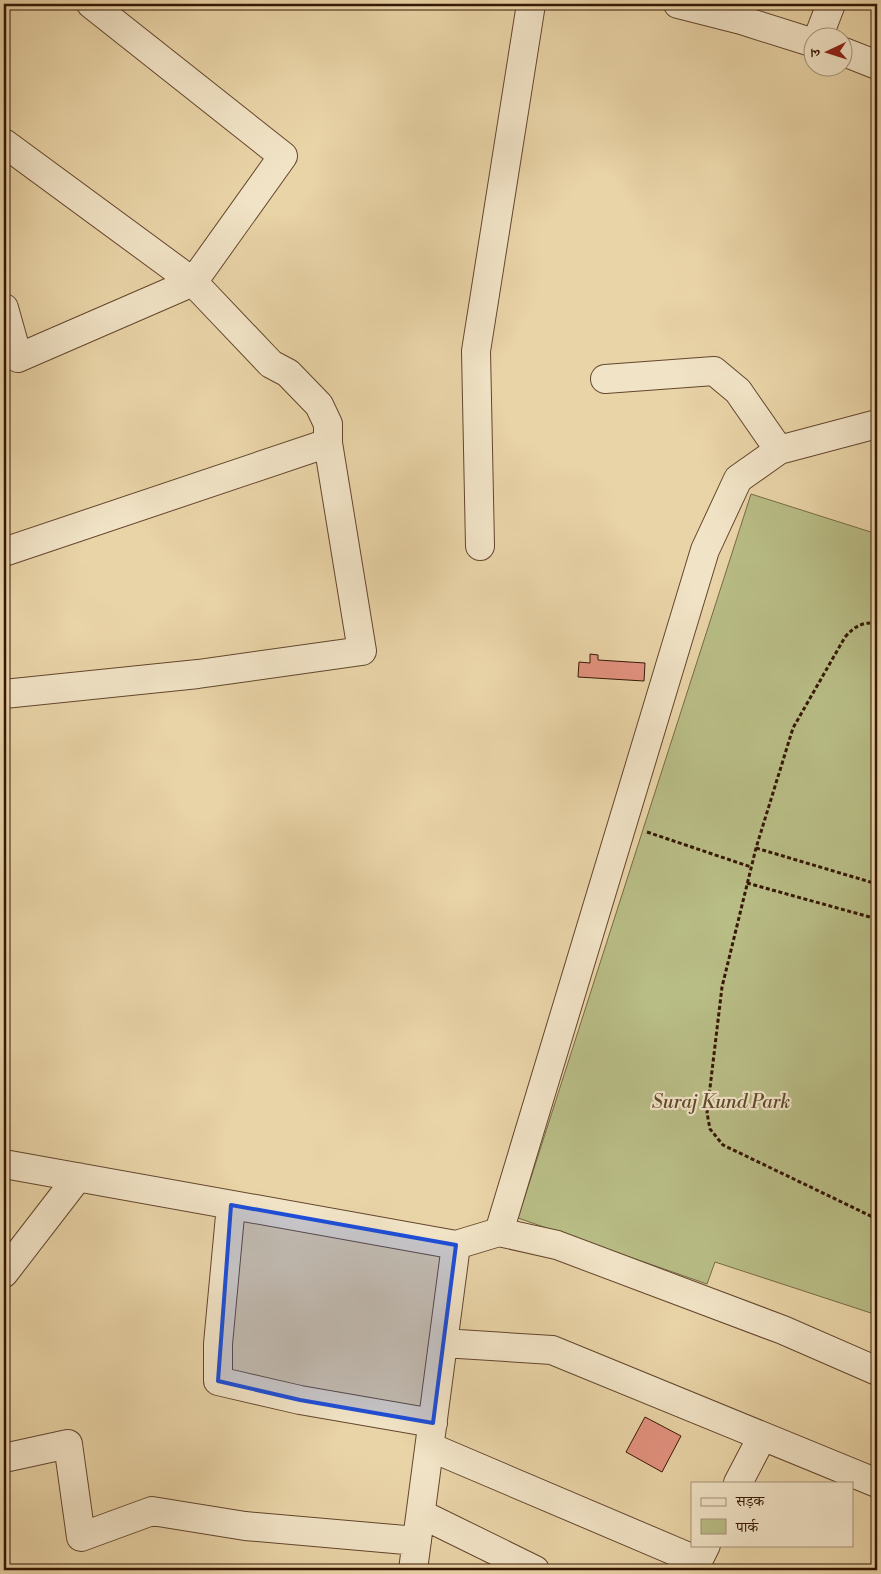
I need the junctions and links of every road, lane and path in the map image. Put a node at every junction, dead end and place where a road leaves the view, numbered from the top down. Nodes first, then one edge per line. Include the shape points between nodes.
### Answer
1 (91, 4) edge
2 (532, 4) edge
3 (678, 4) edge
4 (831, 4) edge
5 (822, 28) edge
6 (804, 39) edge
7 (854, 56) edge
8 (877, 65) edge
9 (4, 142) edge
10 (193, 282) junction
11 (4, 308) edge
12 (605, 379) dead end
13 (877, 424) edge
14 (328, 443) junction
15 (779, 450) junction
16 (480, 546) dead end
17 (4, 552) edge
18 (877, 623) edge
19 (4, 694) edge
20 (644, 831) dead end
21 (756, 848) junction
22 (751, 866) junction
23 (747, 883) junction
24 (877, 884) edge
25 (877, 919) edge
26 (4, 1164) edge
27 (78, 1177) junction
28 (231, 1205) junction
29 (877, 1219) edge
30 (499, 1232) junction
31 (456, 1245) junction
32 (4, 1273) edge
33 (443, 1343) junction
34 (877, 1371) edge
35 (431, 1435) junction
36 (762, 1437) junction
37 (4, 1458) edge
38 (739, 1482) edge
39 (877, 1483) edge
40 (421, 1514) junction
41 (417, 1541) junction
42 (706, 1546) edge
43 (413, 1570) edge
44 (535, 1570) edge

1 - 10 street via 283,156
2 - 16 street via 476,351
3 - 6 street
4 - 5 street
7 - 8 street
9 - 10 street
10 - 11 street via 18,358
10 - 14 street via 270,364 288,373 319,405 328,424
12 - 15 street via 714,371 738,390
13 - 15 street
14 - 17 street
14 - 19 street via 362,651 198,674
15 - 30 street via 738,479 705,550
18 - 21 path via 865,622 854,627 845,637 793,728
20 - 22 path
21 - 22 path
21 - 24 path
22 - 23 path
23 - 25 path
23 - 29 path via 722,987 707,1113 710,1129 723,1145 737,1153
26 - 27 street
27 - 28 street
27 - 32 street
28 - 31 street
28 - 35 street via 218,1344 218,1381
30 - 31 street
30 - 34 street via 557,1245 784,1330
31 - 33 street
33 - 35 street
33 - 36 street via 552,1350
35 - 40 street
35 - 42 street via 698,1562
36 - 38 street
36 - 39 street
37 - 41 street via 68,1444 81,1537 152,1511 245,1526
40 - 41 street
40 - 44 street
41 - 43 street

